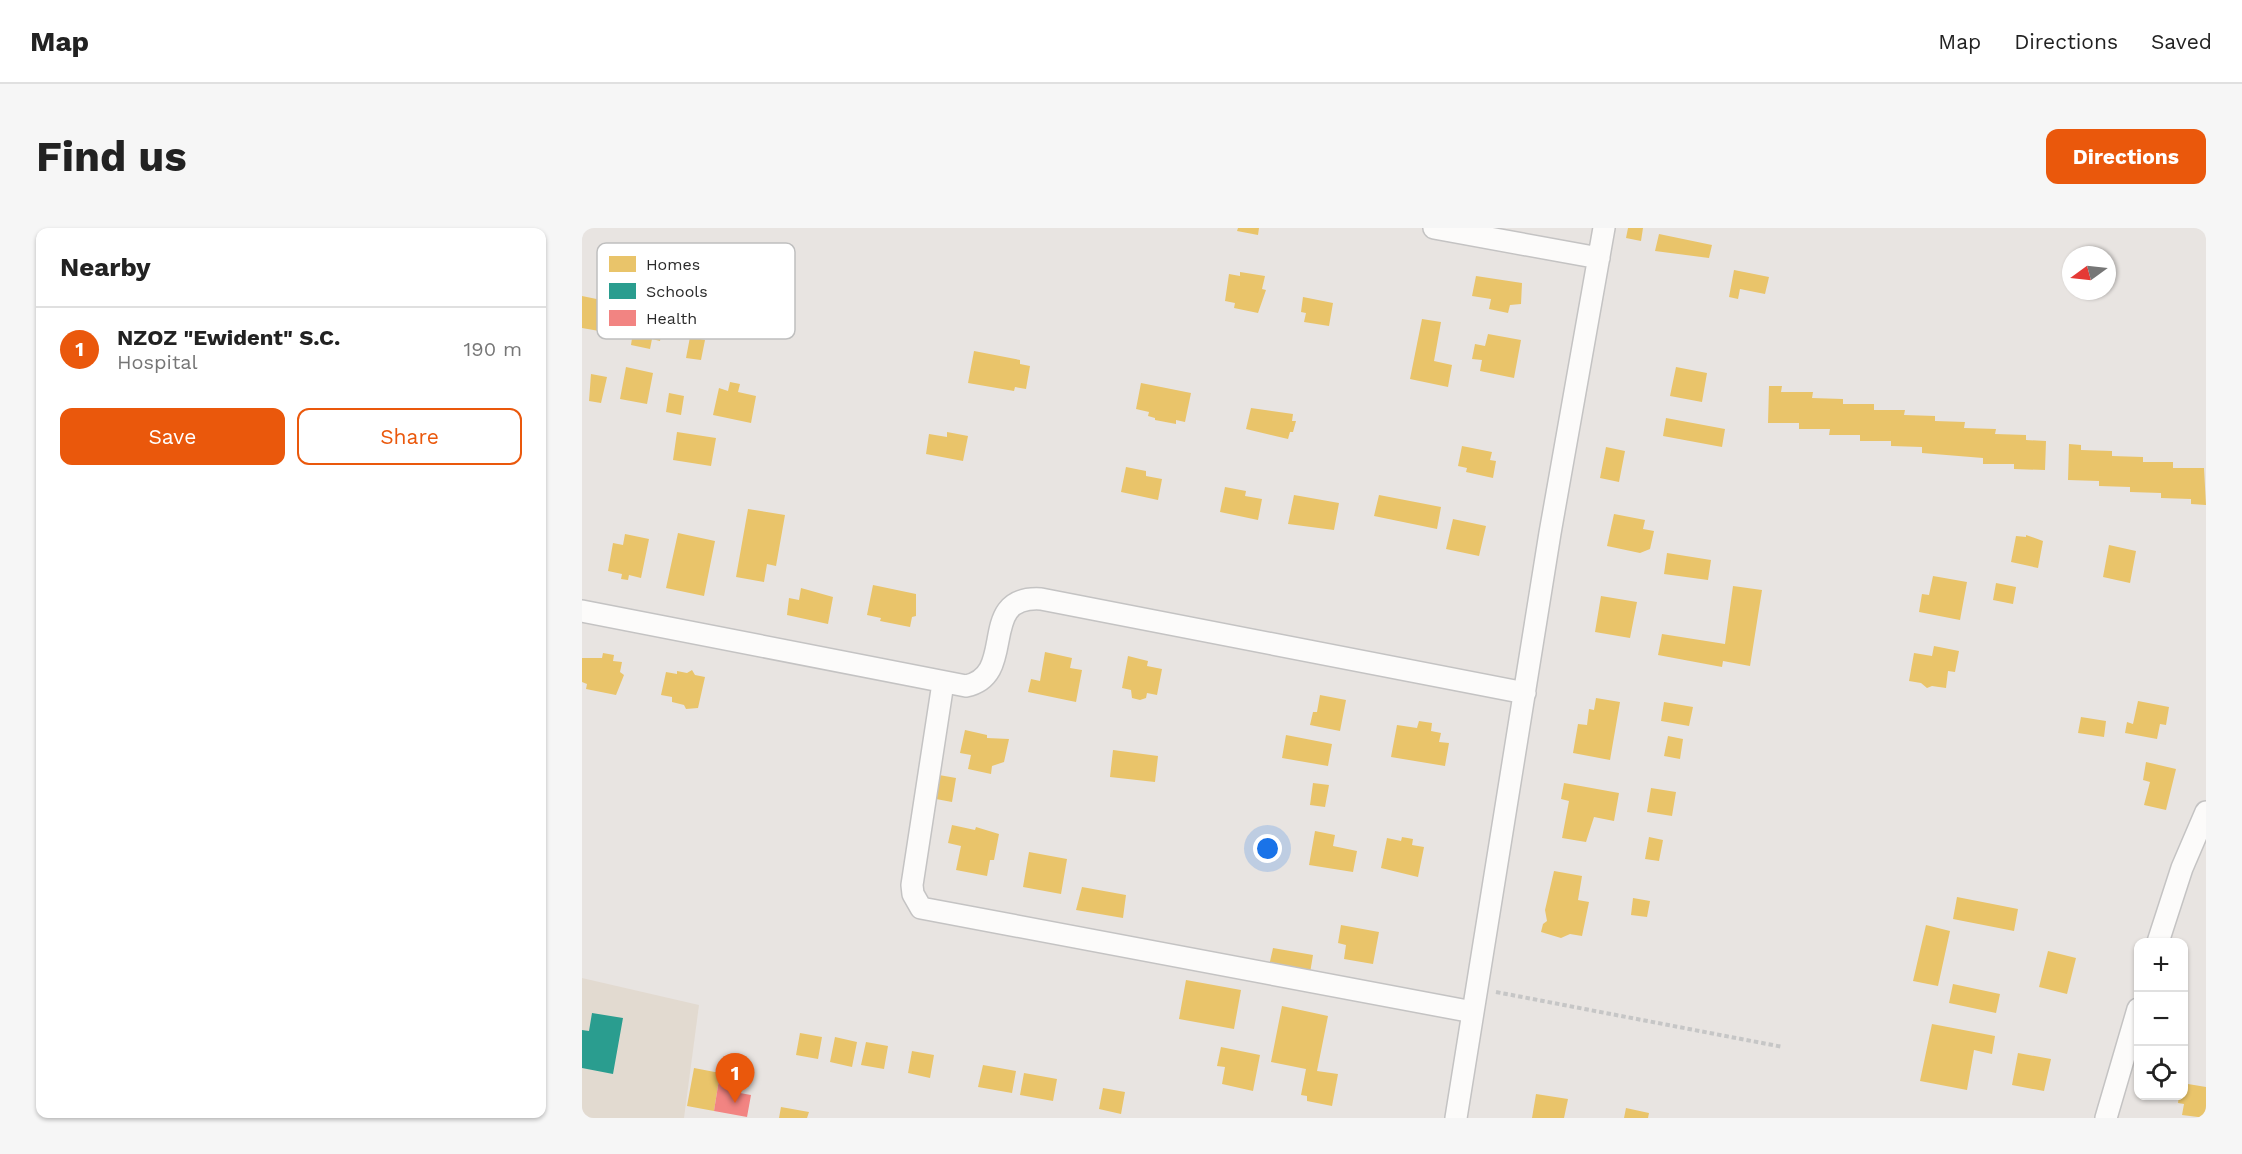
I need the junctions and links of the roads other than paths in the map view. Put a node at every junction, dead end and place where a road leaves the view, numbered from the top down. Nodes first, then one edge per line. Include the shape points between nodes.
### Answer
1 (1434, 228) edge
2 (1604, 228) edge
3 (1599, 258) junction
4 (582, 611) edge
5 (943, 683) junction
6 (1525, 693) junction
7 (2206, 812) edge
8 (2159, 938) edge
9 (1473, 1012) junction
10 (2134, 1026) edge
11 (1456, 1118) edge
12 (2106, 1118) edge

1 - 3 street
2 - 3 street
3 - 6 street
4 - 5 street
5 - 6 street via 966,686 986,677 1007,612 1017,600 1031,598
5 - 9 street via 912,885 921,908
6 - 9 street
7 - 8 street via 2182,868
9 - 11 street
10 - 12 street

